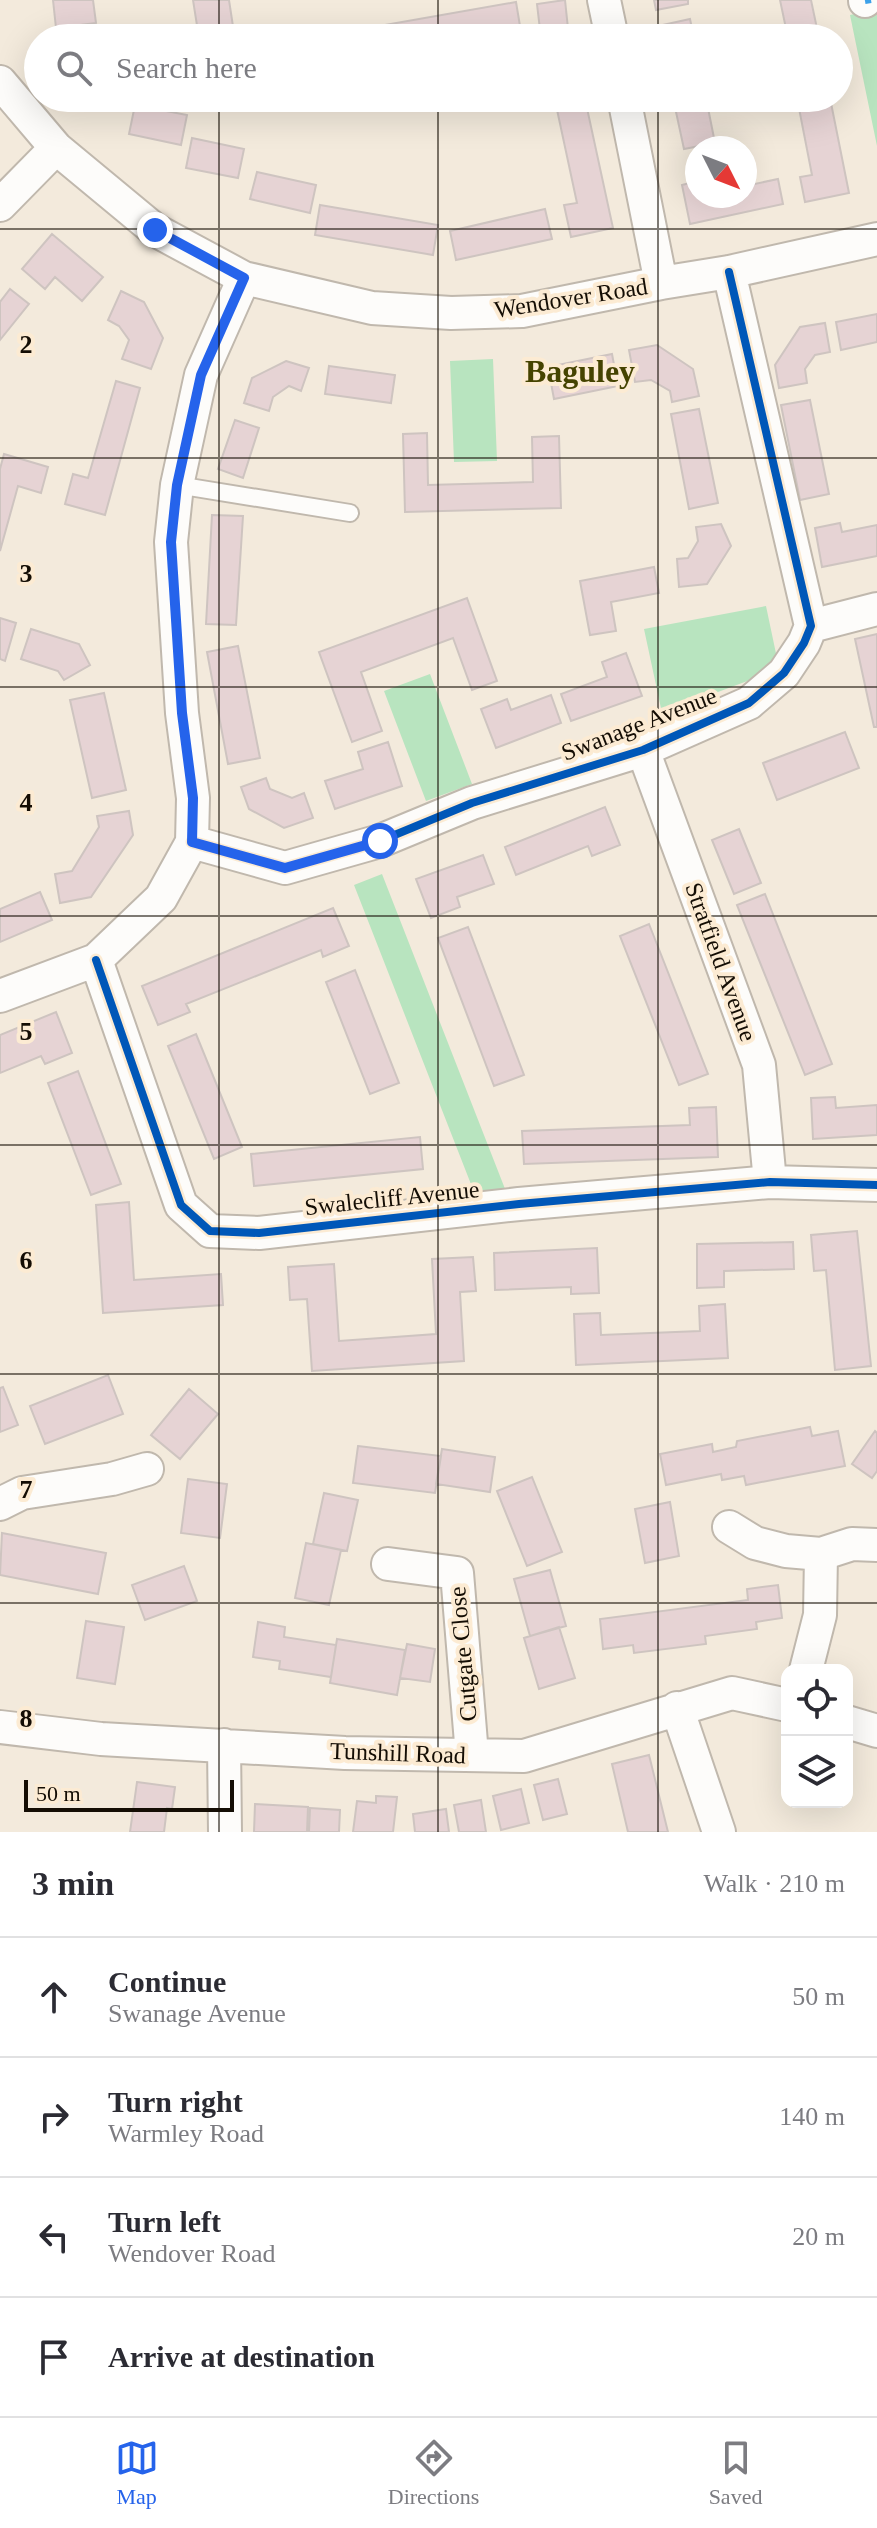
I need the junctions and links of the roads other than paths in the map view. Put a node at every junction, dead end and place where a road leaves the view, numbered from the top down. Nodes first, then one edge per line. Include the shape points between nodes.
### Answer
1 (604, 0) edge
2 (609, 24) edge
3 (0, 82) edge
4 (24, 110) edge
5 (25, 112) edge
6 (627, 112) edge
7 (56, 148) junction
8 (0, 205) edge
9 (877, 239) edge
10 (729, 272) junction
11 (244, 278) junction
12 (661, 283) junction
13 (177, 485) junction
14 (350, 513) dead end
15 (877, 609) edge
16 (811, 626) junction
17 (643, 750) junction
18 (192, 842) junction
19 (96, 960) junction
20 (0, 996) edge
21 (770, 1182) junction
22 (877, 1185) edge
23 (147, 1469) dead end
24 (0, 1504) edge
25 (729, 1527) dead end
26 (877, 1545) edge
27 (821, 1554) junction
28 (388, 1564) dead end
29 (808, 1664) edge
30 (781, 1704) edge
31 (677, 1708) junction
32 (853, 1724) edge
33 (0, 1727) edge
34 (877, 1731) edge
35 (224, 1745) junction
36 (472, 1755) junction
37 (225, 1832) edge
38 (719, 1832) edge

1 - 2 street
3 - 4 street, Wendover Road
5 - 7 street, Wendover Road
6 - 12 street
7 - 8 street
7 - 11 street, Wendover Road via 155,230
9 - 10 street, Wendover Road
10 - 12 street, Wendover Road
10 - 16 street
11 - 12 street, Wendover Road via 372,308 451,313 522,311
11 - 13 street via 201,375
13 - 14 lane
13 - 18 street via 171,542 193,798
15 - 16 street
16 - 17 street, Swanage Avenue via 784,673 749,703
17 - 18 street, Swanage Avenue via 472,803 380,841 285,868
17 - 21 street, Stratfield Avenue via 759,1065
18 - 19 street via 161,898
19 - 20 street
19 - 21 street, Swalecliff Avenue via 181,1205 210,1231 259,1233
21 - 22 street, Swalecliff Avenue
23 - 24 street via 22,1493
25 - 27 street via 755,1543
26 - 27 street via 852,1544
27 - 29 street via 820,1615
28 - 36 street, Cutgate Close via 457,1573
30 - 31 street, Tunshill Road via 732,1693
31 - 36 street, Tunshill Road via 524,1756
31 - 38 street
32 - 34 street
33 - 35 street, Tunshill Road
35 - 36 street, Tunshill Road
35 - 37 street

